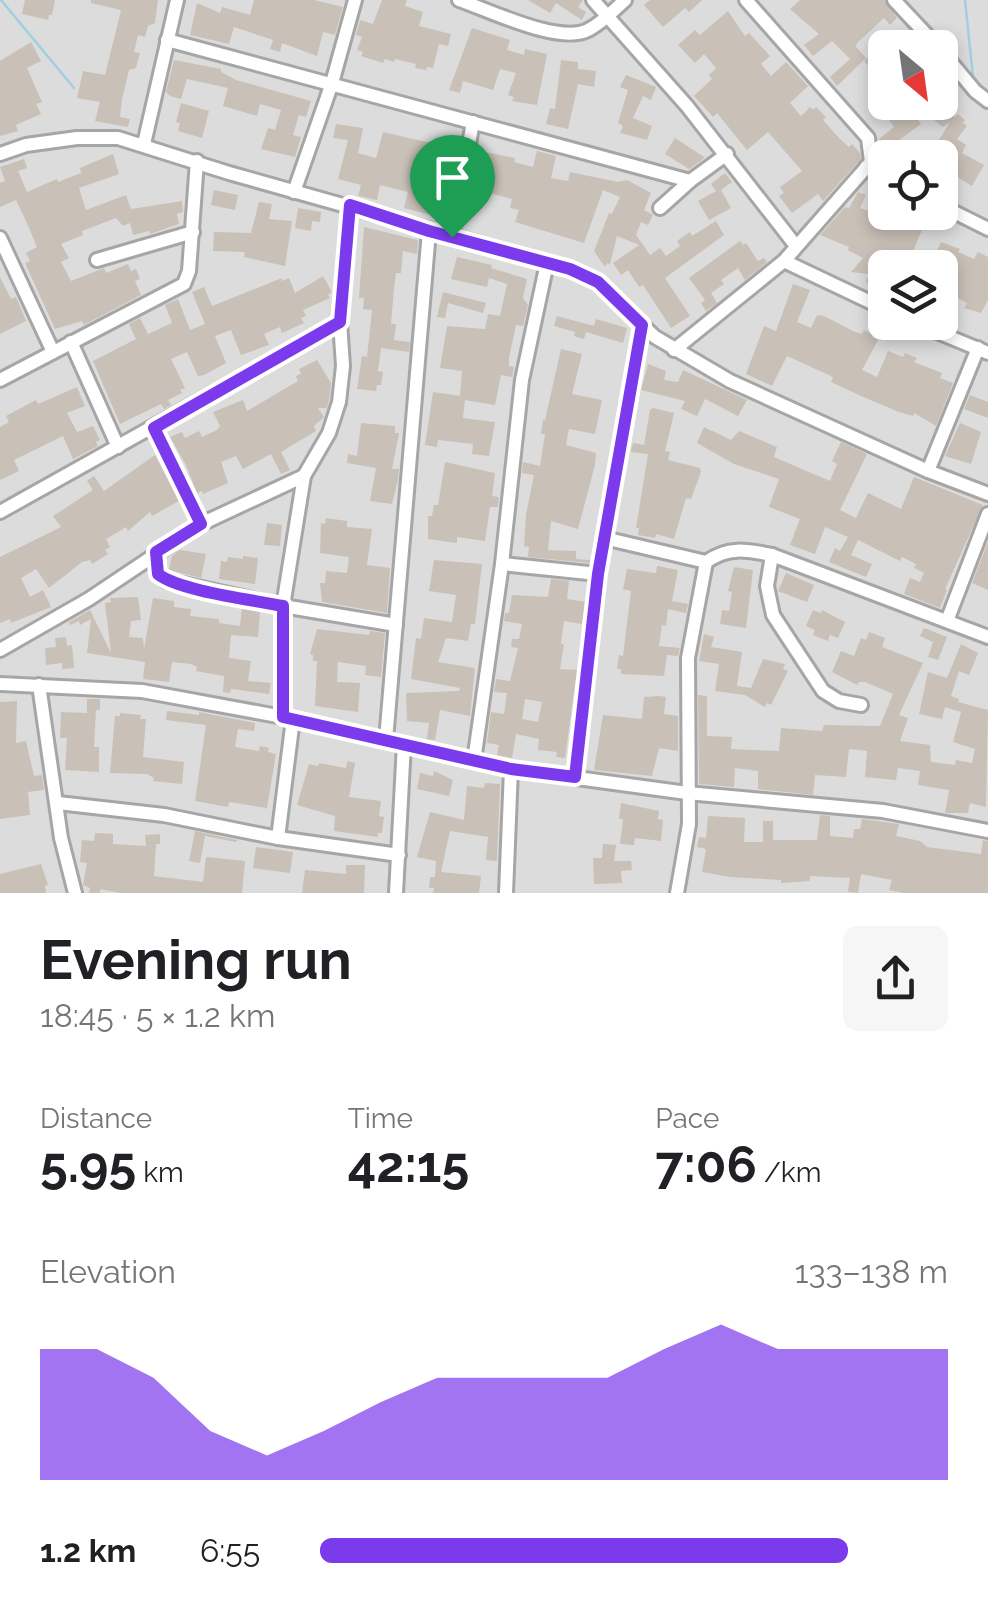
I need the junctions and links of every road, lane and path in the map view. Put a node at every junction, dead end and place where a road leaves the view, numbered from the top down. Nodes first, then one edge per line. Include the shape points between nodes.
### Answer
1 (177, 0) edge
2 (355, 0) edge
3 (459, 0) edge
4 (594, 0) edge
5 (626, 0) edge
6 (894, 0) edge
7 (755, 4) edge
8 (608, 16) junction
9 (923, 30) edge
10 (167, 40) junction
11 (958, 70) edge
12 (332, 83) junction
13 (988, 101) edge
14 (473, 122) junction
15 (144, 144) junction
16 (0, 154) edge
17 (727, 154) junction
18 (197, 162) junction
19 (866, 168) joint
20 (690, 181) junction
21 (294, 192) junction
22 (350, 205) junction
23 (660, 208) dead end
24 (958, 214) edge
25 (988, 229) edge
26 (429, 231) junction
27 (193, 232) junction
28 (452, 237) junction
29 (0, 238) edge
30 (796, 246) junction
31 (97, 260) dead end
32 (784, 261) junction
33 (546, 262) junction
34 (868, 301) edge
35 (340, 322) junction
36 (642, 325) junction
37 (958, 340) edge
38 (71, 342) junction
39 (674, 350) junction
40 (983, 350) edge
41 (52, 352) junction
42 (0, 380) edge
43 (154, 428) junction
44 (118, 447) junction
45 (928, 470) junction
46 (304, 476) junction
47 (988, 494) edge
48 (0, 512) edge
49 (988, 514) edge
50 (201, 524) junction
51 (604, 538) junction
52 (156, 552) junction
53 (772, 555) junction
54 (706, 562) junction
55 (502, 564) junction
56 (598, 574) junction
57 (283, 606) junction
58 (947, 621) junction
59 (396, 625) junction
60 (988, 637) edge
61 (0, 650) edge
62 (0, 684) edge
63 (39, 686) junction
64 (861, 705) dead end
65 (288, 718) junction
66 (386, 740) junction
67 (404, 744) junction
68 (474, 761) junction
69 (511, 769) junction
70 (575, 777) junction
71 (687, 793) junction
72 (58, 803) junction
73 (988, 831) edge
74 (278, 838) junction
75 (399, 854) junction
76 (74, 893) edge
77 (396, 893) edge
78 (506, 893) edge
79 (677, 893) edge

1 - 10 street
2 - 12 street
3 - 8 street via 573,35
4 - 8 street
5 - 8 street
6 - 9 street
7 - 19 street via 868,138
8 - 17 street
10 - 12 street
10 - 15 street
11 - 13 street
12 - 14 street
12 - 21 street
14 - 20 street
14 - 28 street
15 - 16 street via 76,138
15 - 18 street
17 - 20 street
17 - 30 street
18 - 21 street
18 - 27 street
19 - 30 street
20 - 23 street
21 - 22 street
22 - 26 street
22 - 35 street
24 - 25 street
26 - 28 street
26 - 59 street
27 - 31 street
27 - 38 street via 184,284
28 - 33 street
29 - 41 street
30 - 32 street
32 - 34 street
32 - 39 street
33 - 36 street via 598,282
33 - 55 street via 522,380
35 - 43 street
35 - 46 street via 338,402
36 - 39 street
36 - 51 street
37 - 40 street
38 - 41 street
38 - 44 street
39 - 45 street
40 - 45 street
41 - 42 street
43 - 44 street
43 - 50 street
44 - 48 street
45 - 47 street
46 - 50 street
46 - 57 street
49 - 58 street
50 - 52 street
51 - 54 street
51 - 56 street
52 - 57 street via 165,580
52 - 61 street via 89,600
53 - 54 street via 736,550
53 - 58 street
53 - 64 street via 767,586 773,616 823,691
54 - 71 street via 688,658
55 - 56 street
55 - 68 street
56 - 70 street
57 - 59 street
57 - 65 street
58 - 60 street
59 - 66 street
62 - 63 street
63 - 65 street via 142,691
63 - 72 street
65 - 66 street
65 - 74 street
66 - 67 street
67 - 68 street
67 - 75 street
68 - 69 street
69 - 70 street
69 - 78 street
70 - 71 street
71 - 73 street via 883,811
71 - 79 street via 688,834
72 - 74 street
72 - 76 street
74 - 75 street
75 - 77 street

